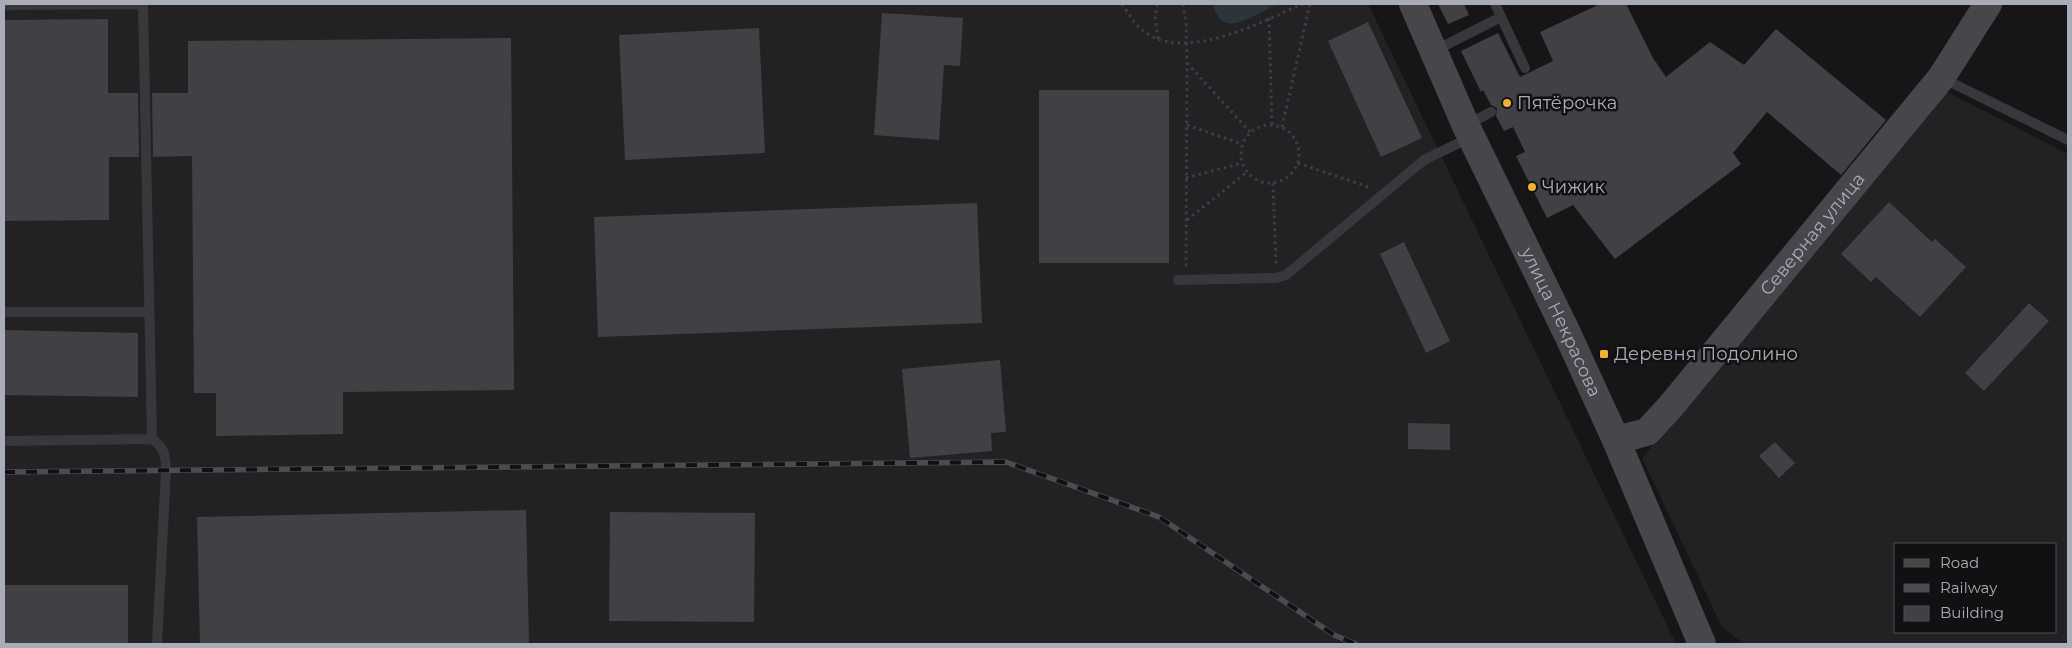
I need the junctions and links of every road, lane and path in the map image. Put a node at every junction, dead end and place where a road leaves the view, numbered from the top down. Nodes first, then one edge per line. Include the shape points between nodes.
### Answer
1 (4, 4) edge
2 (1122, 4) edge
3 (1157, 4) edge
4 (1183, 4) edge
5 (1303, 4) edge
6 (1310, 4) edge
7 (1413, 4) edge
8 (1495, 4) edge
9 (1988, 4) edge
10 (1268, 18) junction
11 (1501, 18) junction
12 (1158, 40) junction
13 (1186, 43) junction
14 (1433, 52) junction
15 (1187, 63) junction
16 (1525, 68) dead end
17 (1941, 78) junction
18 (1491, 112) dead end
19 (1272, 124) junction
20 (1187, 125) junction
21 (1282, 127) junction
22 (1250, 132) junction
23 (1469, 132) junction
24 (2068, 140) edge
25 (1242, 144) junction
26 (1298, 163) junction
27 (1242, 164) junction
28 (1247, 172) junction
29 (1186, 178) junction
30 (1273, 183) junction
31 (1370, 188) junction
32 (1384, 192) junction
33 (1362, 194) dead end
34 (1187, 220) junction
35 (1283, 262) dead end
36 (1276, 264) junction
37 (1196, 265) dead end
38 (1269, 266) dead end
39 (1276, 278) junction
40 (1178, 280) dead end
41 (4, 312) edge
42 (149, 312) junction
43 (152, 440) junction
44 (1616, 440) junction
45 (4, 441) edge
46 (156, 644) edge
47 (1702, 644) edge

1 - 42 lane via 143,4
2 - 12 path via 1136,25
3 - 12 path
4 - 13 path
5 - 10 path
6 - 21 path
7 - 14 street, улица Некрасова
8 - 11 lane
9 - 17 street, Северная улица
10 - 13 path via 1223,37
10 - 19 path
11 - 14 lane
11 - 16 lane
12 - 13 path
13 - 15 path
14 - 23 street, улица Некрасова
15 - 20 path
15 - 22 path
17 - 24 lane
17 - 44 street, Северная улица via 1671,406 1647,432
18 - 23 lane
19 - 21 path
19 - 22 path
20 - 25 path
20 - 29 path
21 - 26 path via 1296,140 1300,154
22 - 25 path
23 - 32 lane via 1424,160
23 - 44 street, улица Некрасова
25 - 27 path
26 - 30 path via 1290,175
26 - 31 path
27 - 28 path
27 - 29 path
28 - 30 path via 1258,181
28 - 34 path
29 - 34 path
30 - 36 path
31 - 32 path
31 - 33 path
32 - 39 lane via 1296,268
34 - 37 path via 1186,265
35 - 36 path
36 - 38 path
36 - 39 path
39 - 40 lane
41 - 42 lane
42 - 43 lane
43 - 45 lane
43 - 46 lane via 161,446 166,460
44 - 47 street, улица Некрасова

